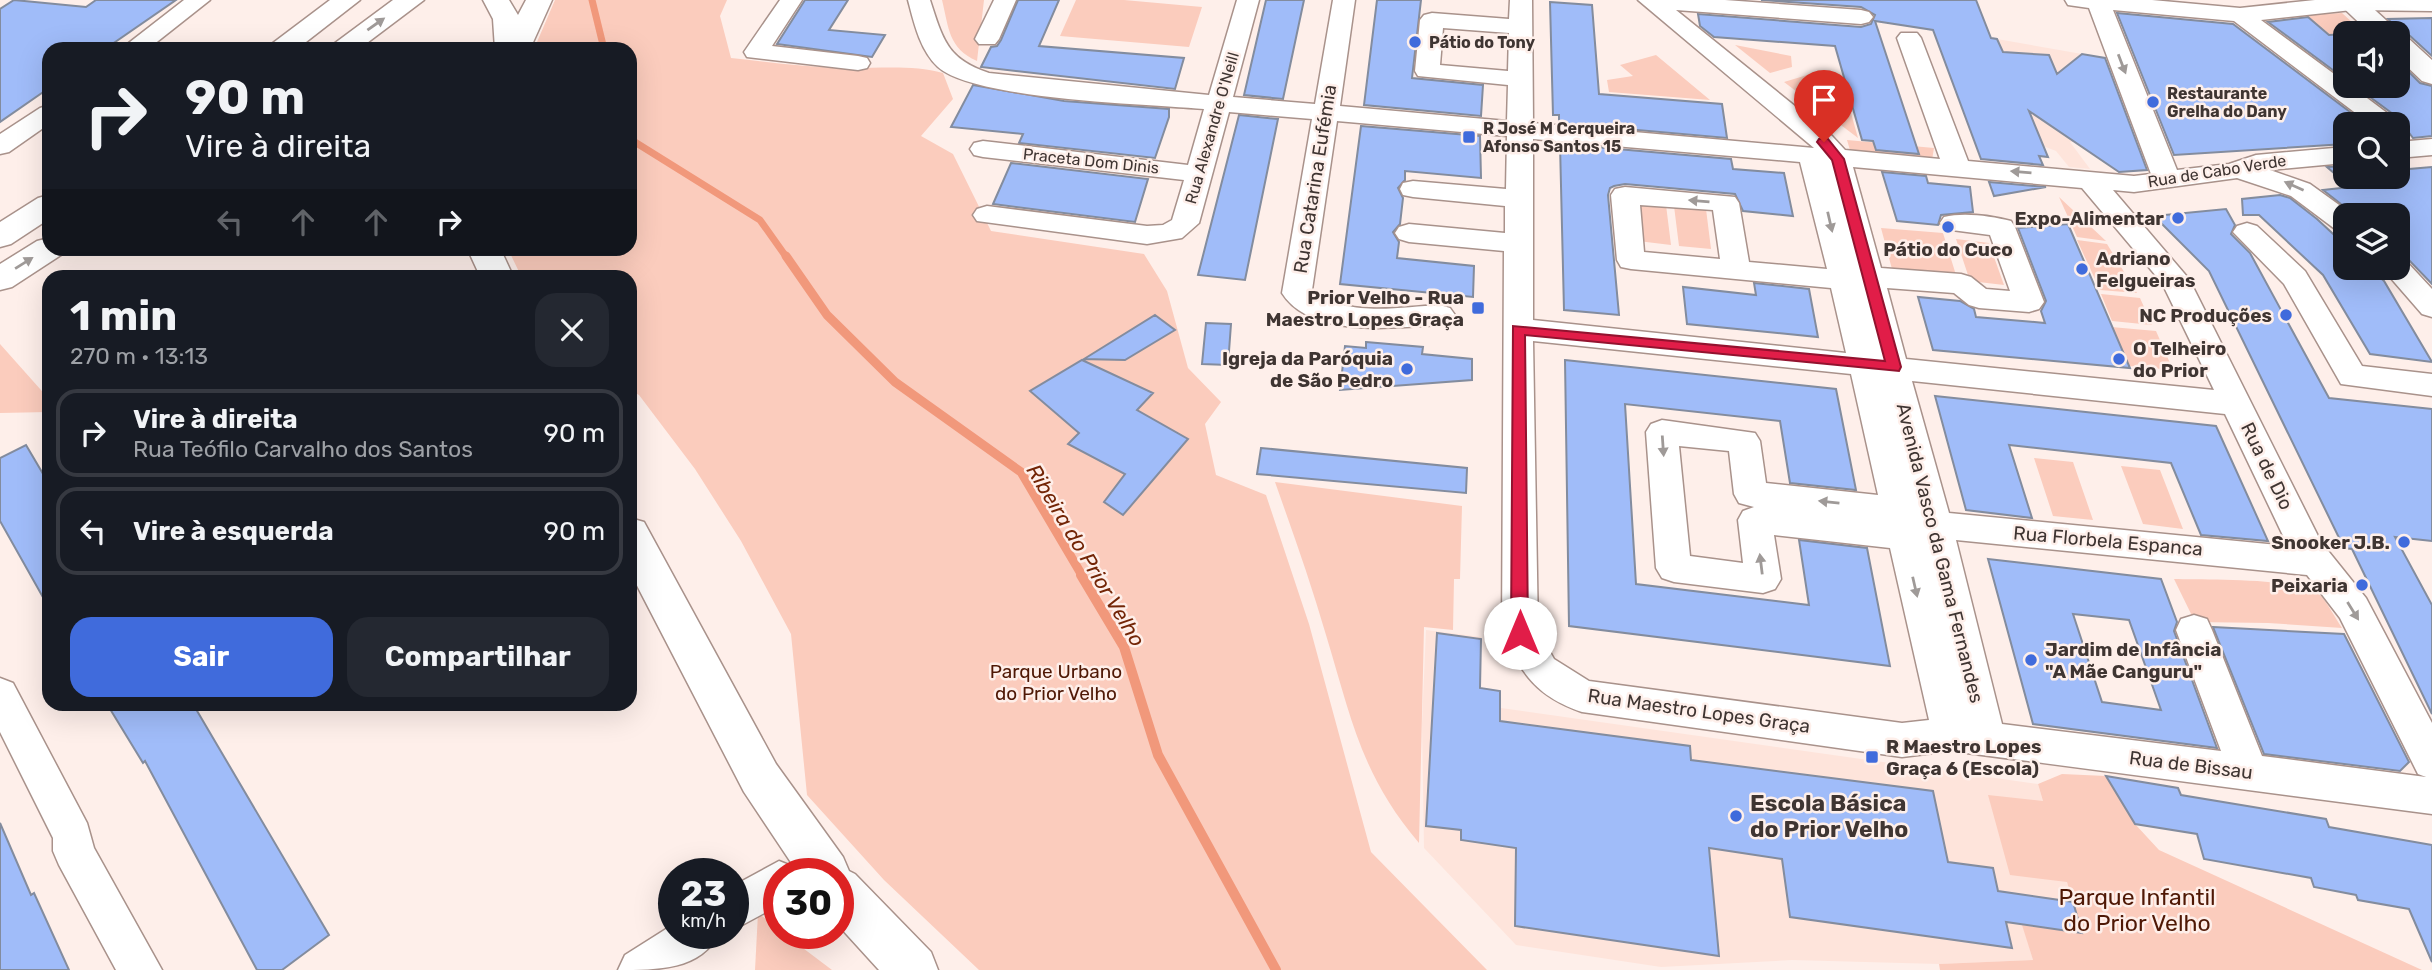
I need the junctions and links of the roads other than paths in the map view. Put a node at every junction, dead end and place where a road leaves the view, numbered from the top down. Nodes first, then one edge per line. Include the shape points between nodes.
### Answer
1 (199, 0) edge
2 (411, 0) edge
3 (496, 0) edge
4 (539, 0) edge
5 (791, 0) edge
6 (919, 0) edge
7 (1005, 0) edge
8 (1248, 0) edge
9 (1344, 0) edge
10 (1521, 0) edge
11 (1625, 0) edge
12 (2090, 1) edge
13 (2350, 2) edge
14 (343, 3) edge
15 (1653, 3) edge
16 (2432, 4) edge
17 (2240, 15) junction
18 (1861, 17) dead end
19 (2372, 21) edge
20 (1521, 27) junction
21 (1909, 38) dead end
22 (987, 39) dead end
23 (143, 42) edge
24 (289, 42) edge
25 (351, 42) edge
26 (509, 42) edge
27 (519, 42) edge
28 (2410, 55) edge
29 (859, 63) dead end
30 (2432, 75) edge
31 (1520, 79) junction
32 (1220, 103) junction
33 (1326, 112) junction
34 (2370, 112) edge
35 (42, 118) edge
36 (1519, 130) junction
37 (0, 146) edge
38 (983, 149) dead end
39 (2333, 156) edge
40 (1825, 158) junction
41 (1956, 168) junction
42 (2233, 171) junction
43 (1199, 174) junction
44 (2089, 179) junction
45 (2167, 180) junction
46 (1413, 189) dead end
47 (1518, 199) junction
48 (42, 210) edge
49 (2333, 213) edge
50 (987, 215) dead end
51 (1954, 223) dead end
52 (2247, 232) dead end
53 (1409, 233) dead end
54 (0, 237) edge
55 (1518, 243) junction
56 (42, 252) edge
57 (1735, 270) dead end
58 (1856, 278) junction
59 (0, 279) edge
60 (2407, 280) edge
61 (2432, 307) edge
62 (1440, 315) dead end
63 (1518, 329) junction
64 (1861, 363) junction
65 (1894, 367) junction
66 (2432, 385) edge
67 (2237, 404) junction
68 (1753, 507) dead end
69 (1909, 523) junction
70 (637, 546) edge
71 (2315, 562) junction
72 (2194, 630) dead end
73 (0, 694) edge
74 (1969, 737) junction
75 (2432, 762) edge
76 (2248, 772) junction
77 (2432, 796) edge
78 (800, 858) edge
79 (854, 916) edge
80 (673, 949) edge
81 (140, 970) edge
82 (640, 970) edge
83 (913, 970) edge

1 - 23 street
25 -> 2 main road
3 - 26 main road via 507,19
4 - 27 main road
5 - 29 street via 756,52
6 - 32 street, Rua de Cabo Verde via 941,58 981,80
7 - 22 street
8 - 32 street, Rua Alexandre O'Neill
9 - 33 street, Rua Catarina Eufémia
10 - 20 street, Rua Maestro Lopes Graça
11 - 40 street
12 - 17 street
12 -> 45 street
13 - 16 street
13 - 17 street
13 - 19 main road
14 - 24 main road
15 - 18 street
15 - 40 street, Avenida Vasco da Gama Fernandes via 1824,142
17 - 34 street
20 - 31 street, Rua Maestro Lopes Graça
20 - 31 street via 1432,20 1427,71
21 - 41 street
28 - 30 main road
31 - 36 street, Rua Maestro Lopes Graça
32 - 33 street, Rua de Cabo Verde
32 - 43 street, Rua Alexandre O'Neill
33 - 36 street, Rua de Cabo Verde
33 - 62 street, Rua Catarina Eufémia via 1297,293 1311,307 1345,317
35 - 37 street
36 - 40 street, Rua de Cabo Verde
36 - 47 street, Rua Maestro Lopes Graça
38 - 43 street, Praceta Dom Dinis
39 - 42 street, Rua de Cabo Verde via 2256,163
40 - 41 street, Rua de Cabo Verde
40 - 58 street, Avenida Vasco da Gama Fernandes
44 -> 41 street, Rua de Cabo Verde
42 - 45 street, Rua de Cabo Verde
49 -> 42 street via 2305,190 2275,177
43 - 50 street, Rua Alexandre O'Neill via 1185,223 1168,233 1147,235
44 - 45 street, Rua de Cabo Verde via 2134,184
44 - 67 street, Rua de Dio via 2175,279
46 - 47 street
47 - 55 street, Rua Maestro Lopes Graça
48 - 54 main road
51 - 58 street via 2001,227 2029,302 1979,298 1961,284
52 - 66 street via 2295,278 2352,376
53 - 55 street
55 - 63 street, Rua Maestro Lopes Graça
59 -> 56 main road
57 - 58 street
58 - 64 street, Avenida Vasco da Gama Fernandes
58 - 65 street, Avenida Vasco da Gama Fernandes
60 - 61 street
63 - 64 street
63 - 74 street, Rua Maestro Lopes Graça via 1520,633 1541,670 1582,696 1902,740
64 - 65 street
64 - 69 street, Avenida Vasco da Gama Fernandes
65 - 67 street
65 - 69 street, Avenida Vasco da Gama Fernandes
67 - 71 street, Rua de Dio
68 - 69 street, Rua Florbela Espanca
69 - 71 street, Rua Florbela Espanca
69 - 74 street, Avenida Vasco da Gama Fernandes
70 - 78 main road
71 -> 75 street, Rua de Dio via 2353,608
72 - 76 street
73 - 81 street via 74,836 74,851
74 - 76 street, Rua de Bissau
76 - 77 street, Rua de Bissau
79 - 83 main road
80 - 82 street

